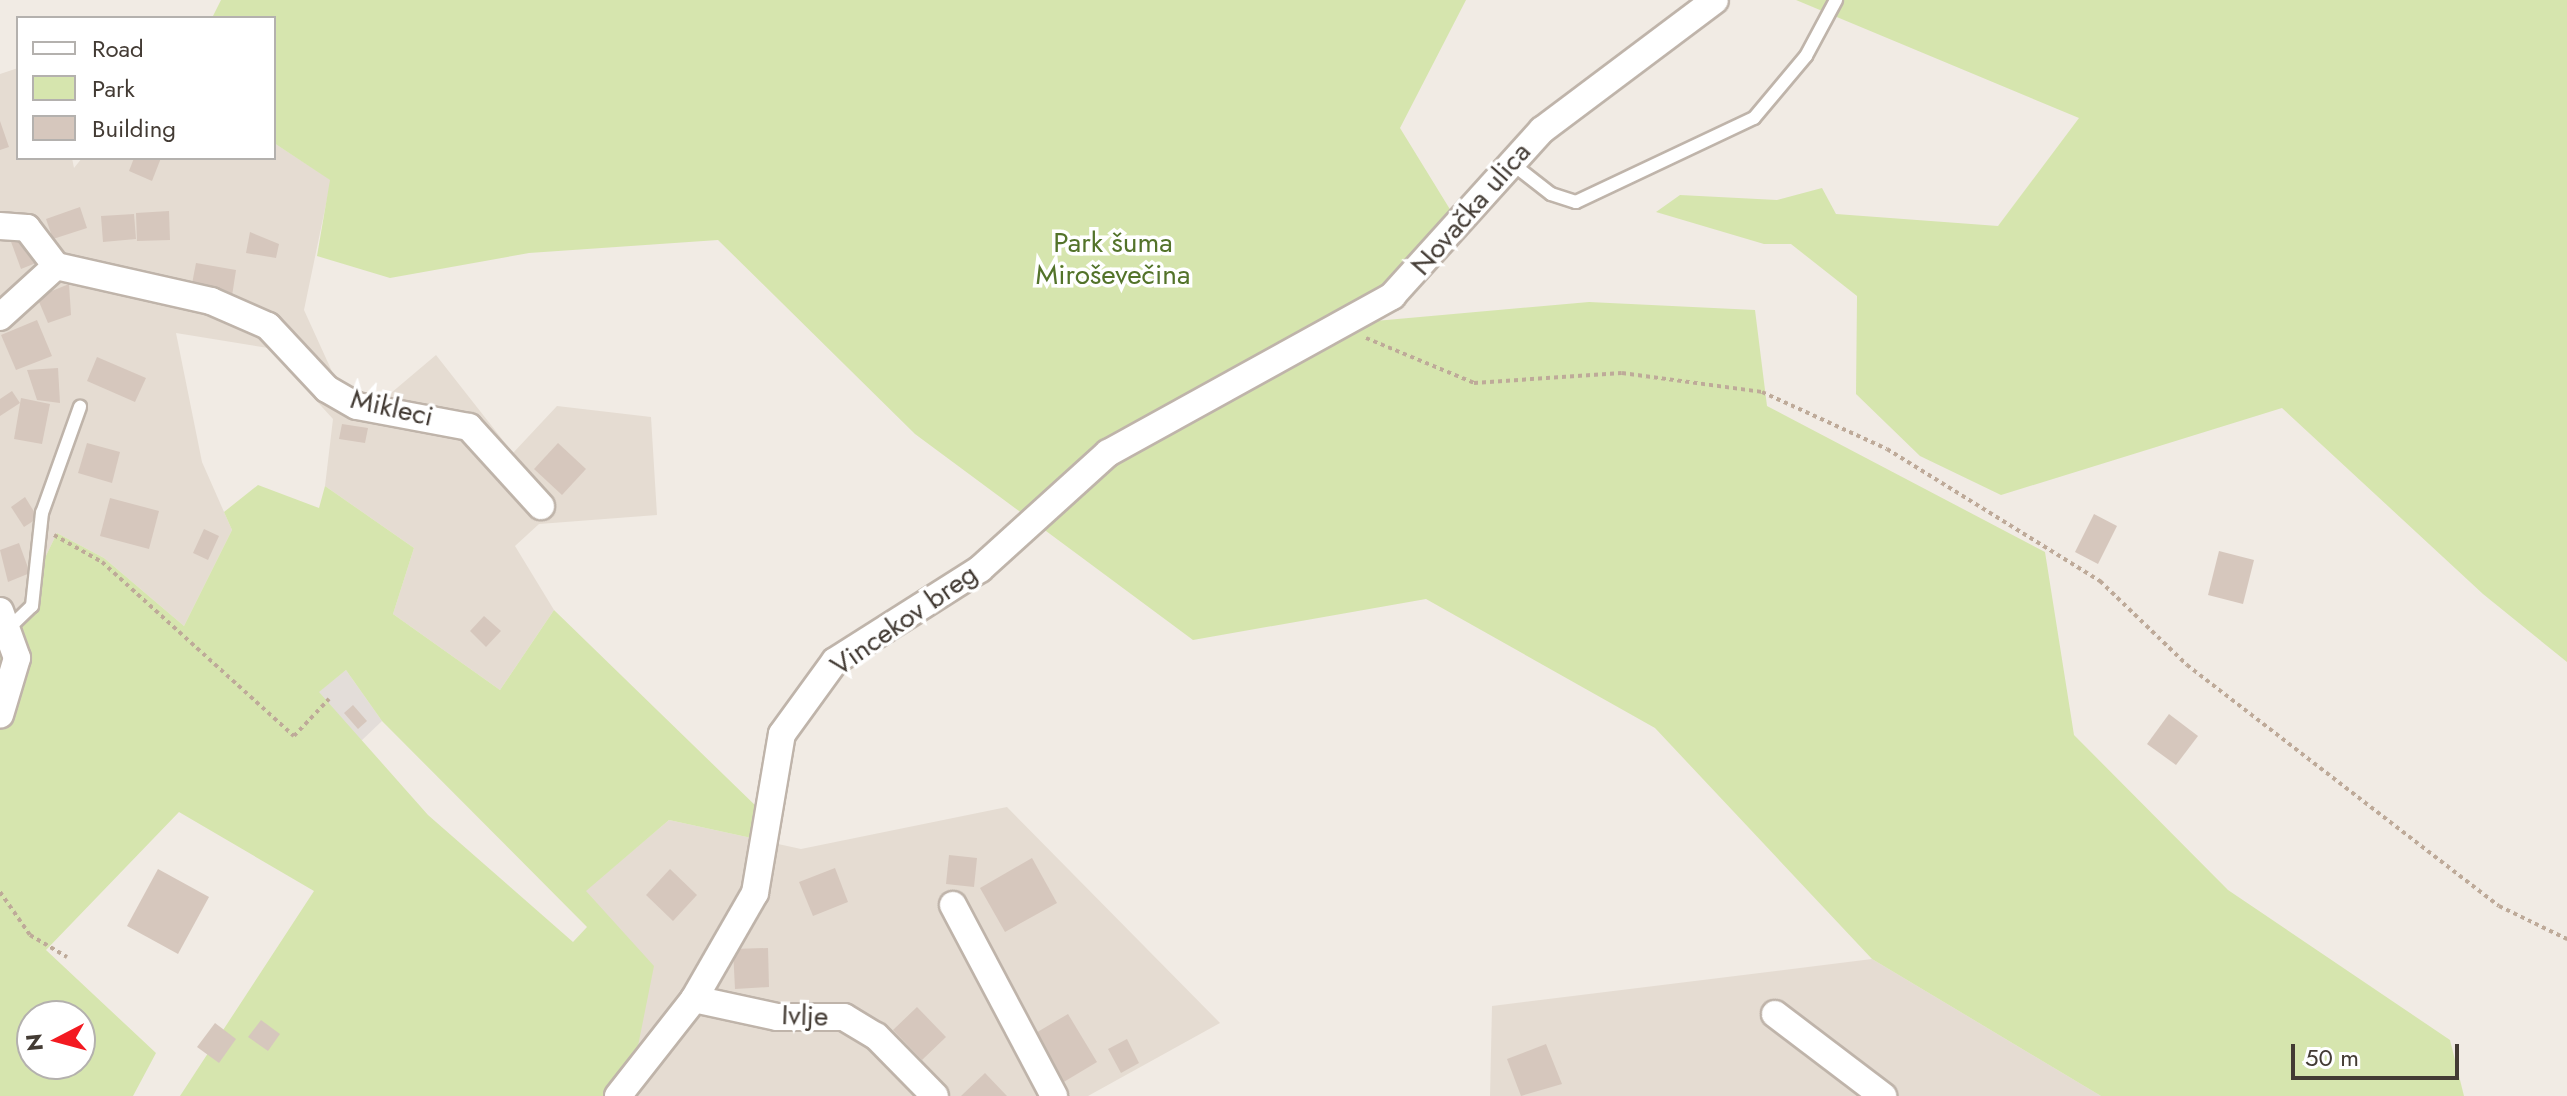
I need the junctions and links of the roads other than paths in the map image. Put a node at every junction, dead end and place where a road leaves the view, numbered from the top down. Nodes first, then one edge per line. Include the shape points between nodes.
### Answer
1 (1715, 0) edge
2 (1836, 0) edge
3 (1510, 162) junction
4 (0, 226) edge
5 (56, 266) junction
6 (0, 317) edge
7 (1342, 330) joint
8 (80, 407) dead end
9 (541, 506) dead end
10 (4, 619) edge
11 (0, 715) edge
12 (953, 905) dead end
13 (694, 999) junction
14 (1775, 1014) dead end
15 (618, 1096) edge
16 (935, 1096) edge
17 (1054, 1096) edge
18 (1883, 1096) edge

1 - 3 street, Novačka ulica via 1542,130
2 - 3 lane via 1806,56 1754,118 1576,202 1551,194
3 - 7 street, Novačka ulica via 1462,211 1434,256
4 - 5 street via 27,228
5 - 6 street
5 - 9 street, Mikleci via 211,301 268,326 327,389 357,406 469,427
7 - 13 street, Vincekov breg via 1108,453 980,569 835,661 782,734 755,893
8 - 10 lane via 42,513 32,606
10 - 11 street via 17,658
12 - 17 street
13 - 15 street, Vincekov breg
13 - 16 street, Ivlje via 777,1017 844,1017 876,1036
14 - 18 street

